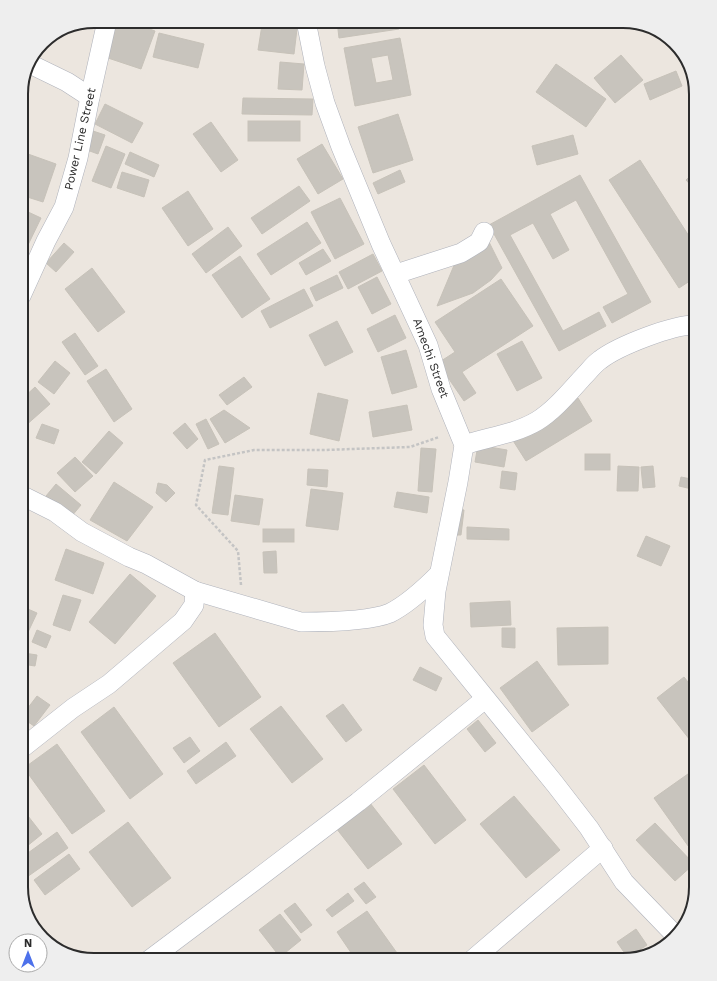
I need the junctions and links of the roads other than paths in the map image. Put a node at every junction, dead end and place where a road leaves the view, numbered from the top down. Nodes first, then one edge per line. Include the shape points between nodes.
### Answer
1 (105, 28) edge
2 (307, 28) edge
3 (35, 66) edge
4 (90, 97) junction
5 (484, 232) dead end
6 (396, 274) junction
7 (28, 281) edge
8 (689, 325) edge
9 (462, 437) junction
10 (28, 498) edge
11 (439, 574) junction
12 (195, 591) junction
13 (485, 699) junction
14 (28, 743) edge
15 (603, 848) junction
16 (672, 932) edge
17 (158, 953) edge
18 (480, 953) edge

1 - 4 street, Power Line Street
2 - 6 street, Amechi Street via 315,66 341,147
3 - 4 street
4 - 7 street, Power Line Street via 78,158 64,207
5 - 6 street via 479,242 461,253
6 - 9 street, Amechi Street via 428,345 441,389
8 - 9 street via 628,344 600,360 554,408 537,421 516,431
9 - 11 street via 458,482
10 - 12 street via 55,512 82,532
11 - 12 street via 391,612 377,617 318,622 301,622
11 - 13 street via 433,625 435,636
12 - 14 street via 194,605 183,621 109,684
13 - 15 street via 590,828
13 - 17 street via 358,802
15 - 16 street via 624,882
15 - 18 street

